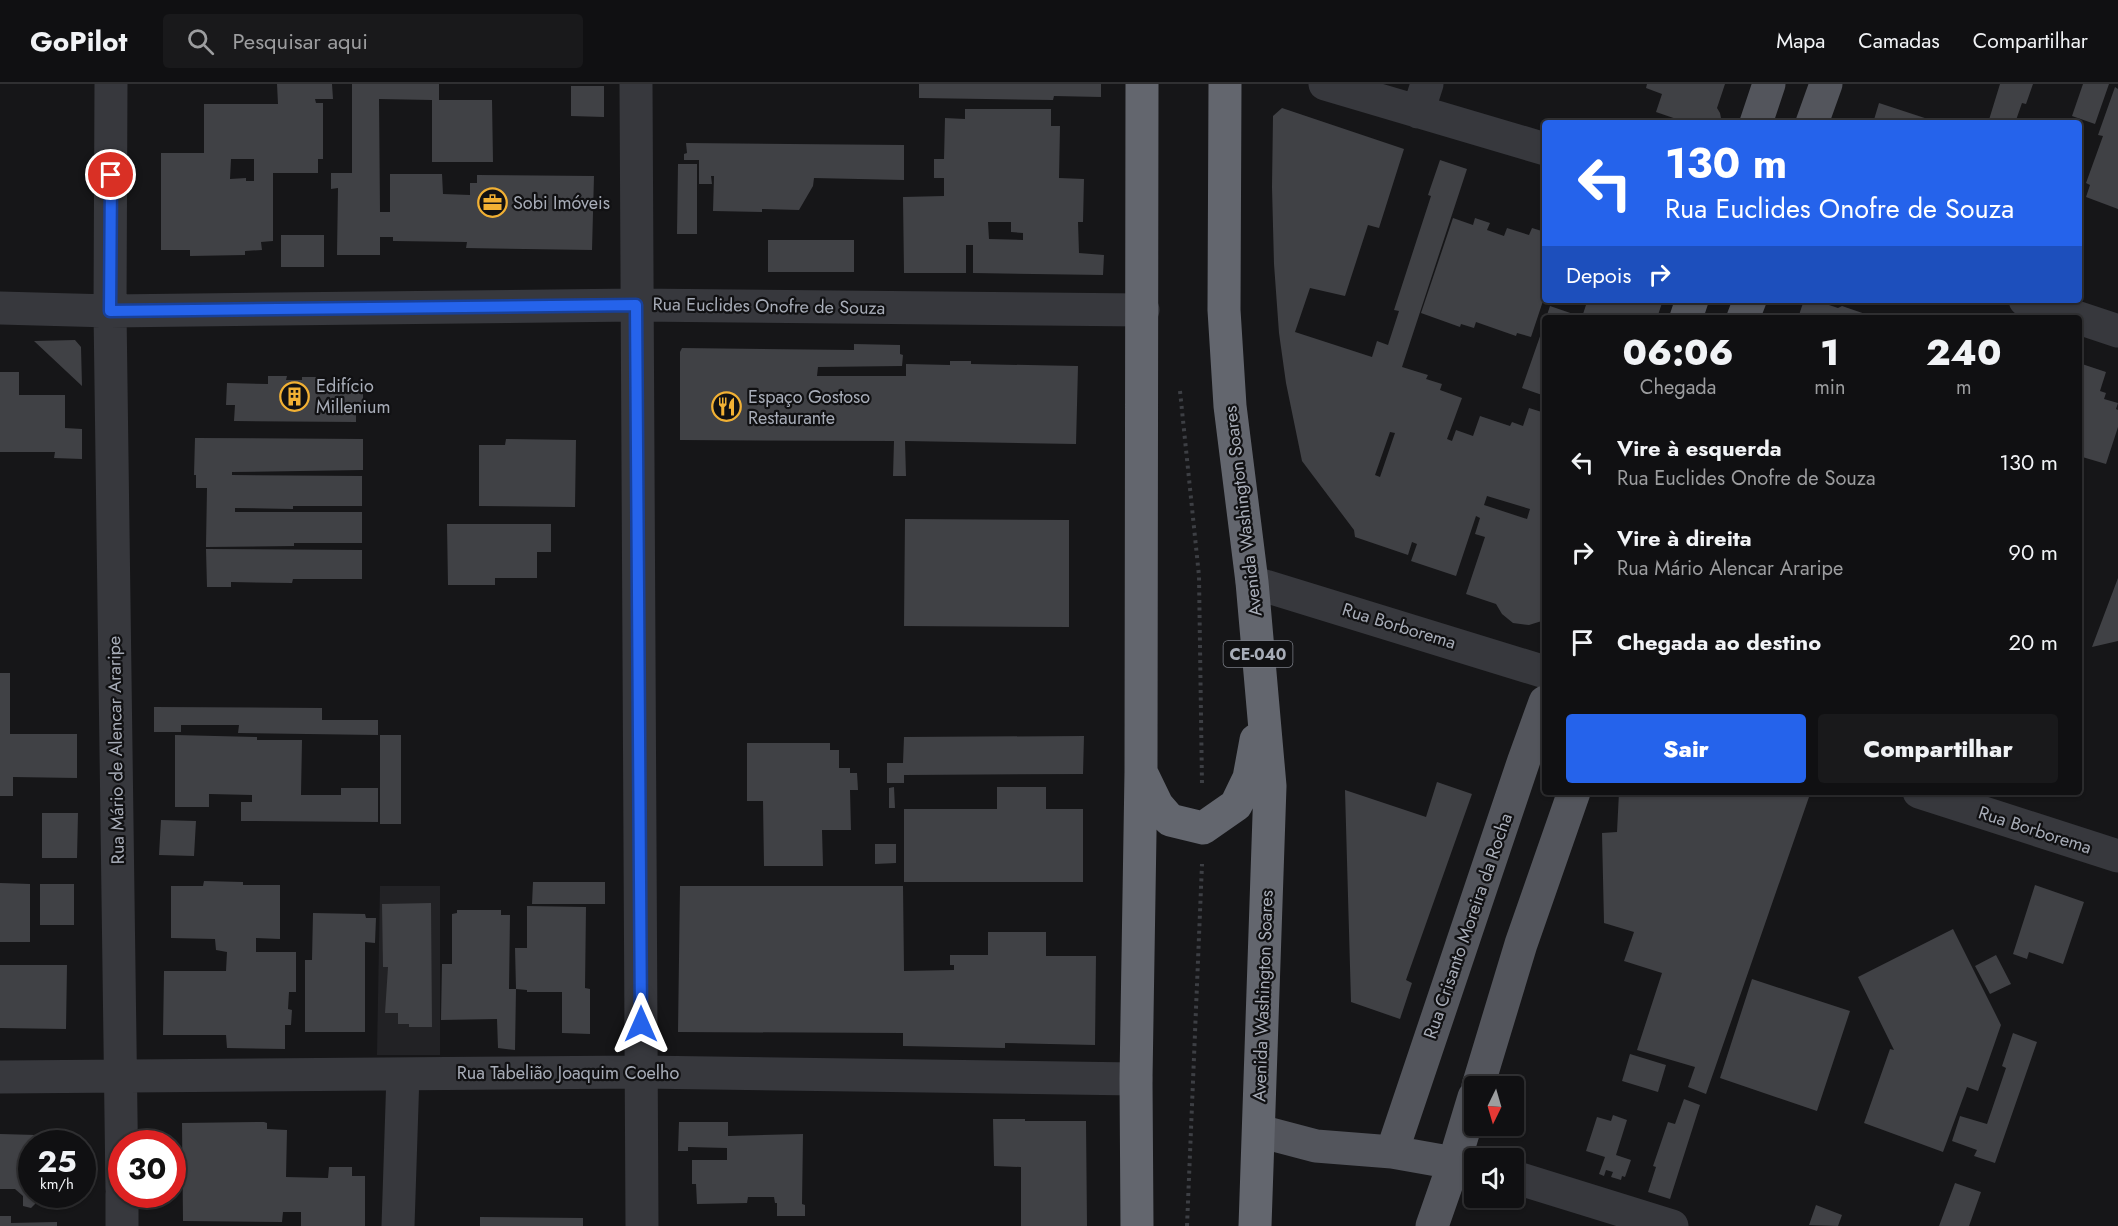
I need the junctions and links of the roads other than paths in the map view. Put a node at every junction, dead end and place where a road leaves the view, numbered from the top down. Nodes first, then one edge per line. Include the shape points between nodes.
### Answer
1 (111, 84) edge
2 (636, 84) edge
3 (1142, 84) edge
4 (1225, 84) edge
5 (1325, 84) edge
6 (1769, 84) edge
7 (1826, 84) edge
8 (1422, 98) edge
9 (1757, 120) edge
10 (1813, 120) edge
11 (1542, 148) edge
12 (2034, 303) edge
13 (636, 305) junction
14 (0, 308) edge
15 (1143, 310) junction
16 (110, 311) junction
17 (2070, 315) edge
18 (2082, 319) edge
19 (2118, 331) edge
20 (1252, 582) junction
21 (1542, 671) edge
22 (1263, 701) junction
23 (1542, 710) edge
24 (1141, 772) junction
25 (1573, 795) edge
26 (1928, 795) edge
27 (2118, 856) edge
28 (641, 1072) junction
29 (403, 1074) junction
30 (120, 1076) junction
31 (1481, 1076) edge
32 (0, 1077) edge
33 (1137, 1078) junction
34 (121, 1130) edge
35 (1259, 1131) junction
36 (1392, 1152) junction
37 (1464, 1166) edge
38 (1524, 1180) edge
39 (122, 1208) edge
40 (122, 1226) edge
41 (398, 1226) edge
42 (642, 1226) edge
43 (1137, 1226) edge
44 (1255, 1226) edge
45 (1432, 1226) edge
46 (1672, 1226) edge

1 - 16 street, Rua Mário de Alencar Araripe
2 - 13 street
3 - 15 highway
4 - 20 highway, Avenida Washington Soares / CE-040 via 1224,310 1230,406
5 - 8 street
6 - 9 main road
7 - 10 main road
8 - 11 street
12 - 17 street
13 - 15 street, Rua Euclides Onofre de Souza
13 - 16 street, Rua Euclides Onofre de Souza
13 - 28 street
14 - 16 street, Rua Euclides Onofre de Souza
15 - 24 highway
16 - 30 street, Rua Mário de Alencar Araripe
18 - 19 street
20 - 21 street, Rua Borborema
20 - 22 highway, Avenida Washington Soares / CE-040
22 - 24 highway via 1250,778 1236,805 1203,828 1170,819 1157,805
22 - 35 highway, Avenida Washington Soares / CE-040 via 1270,786
23 - 36 main road, Rua Crisanto Moreira da Rocha
24 - 33 highway
25 - 31 main road via 1521,944
26 - 27 street, Rua Borborema
28 - 29 street, Rua Tabelião Joaquim Coelho
28 - 33 street, Rua Tabelião Joaquim Coelho
28 - 42 street
29 - 30 street, Rua Tabelião Joaquim Coelho
29 - 41 street
30 - 32 street, Rua Tabelião Joaquim Coelho
30 - 34 street, Rua Mário de Alencar Araripe
33 - 43 highway
35 - 36 main road via 1316,1146
35 - 44 highway, Avenida Washington Soares / CE-040
36 - 37 main road
37 - 45 main road
38 - 46 street
39 - 40 street

